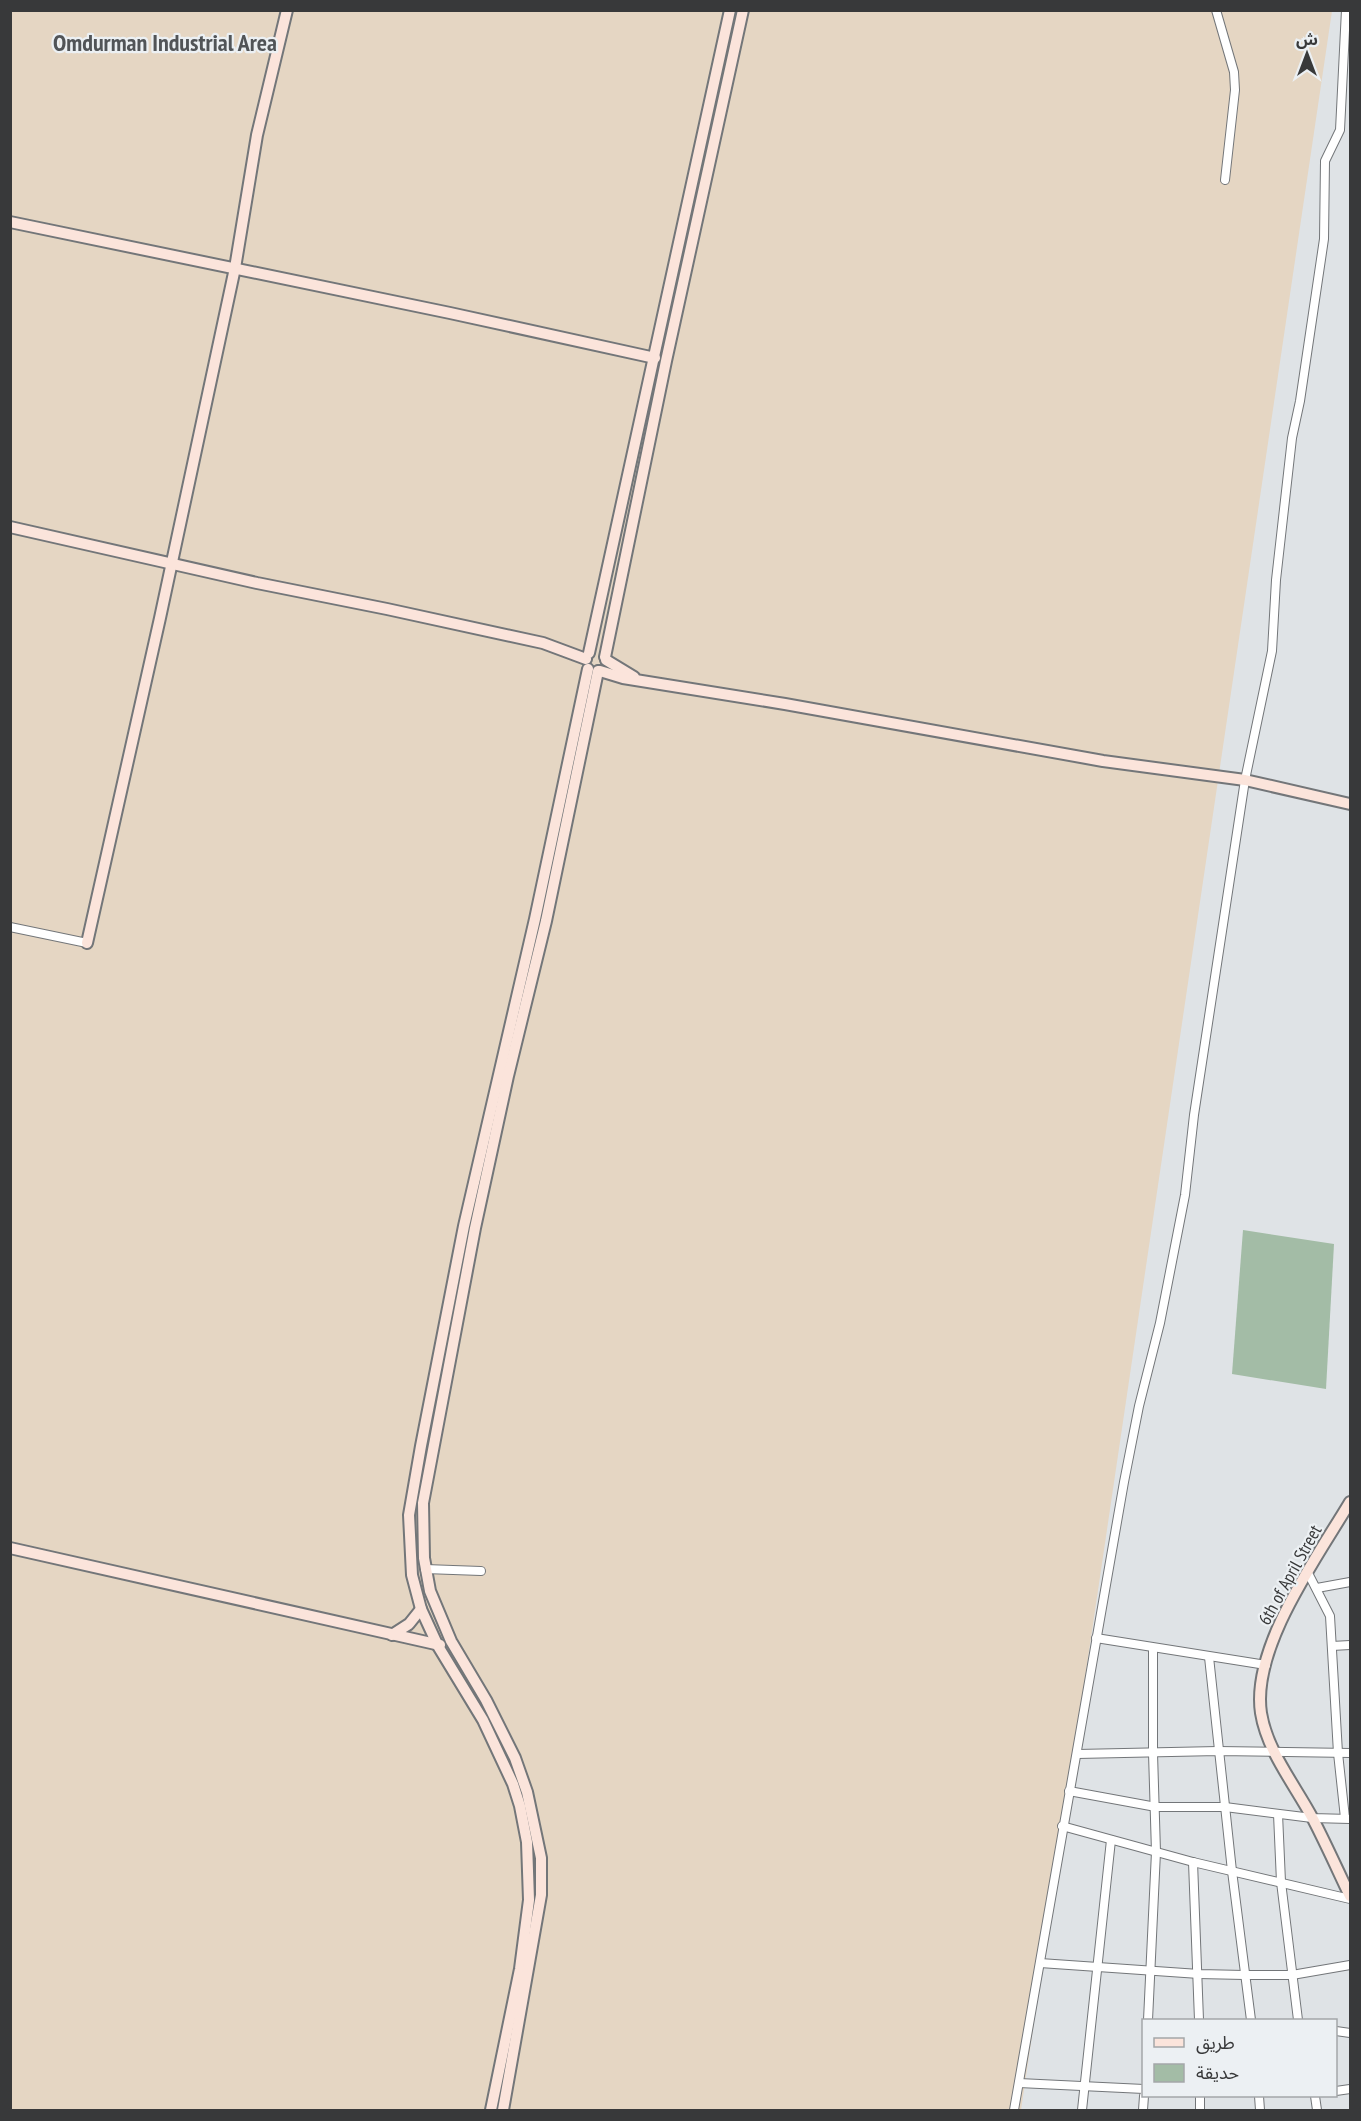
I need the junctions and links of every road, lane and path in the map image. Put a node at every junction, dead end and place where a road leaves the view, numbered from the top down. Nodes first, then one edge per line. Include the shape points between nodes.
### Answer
1 (287, 10) edge
2 (730, 10) edge
3 (742, 10) edge
4 (1216, 10) edge
5 (1346, 10) edge
6 (1225, 180) dead end
7 (10, 222) edge
8 (234, 268) junction
9 (655, 358) junction
10 (10, 527) edge
11 (170, 564) junction
12 (605, 658) junction
13 (592, 664) junction
14 (637, 679) junction
15 (1245, 780) junction
16 (1350, 804) edge
17 (10, 927) edge
18 (87, 943) joint
19 (460, 1274) junction
20 (1350, 1502) edge
21 (10, 1548) edge
22 (425, 1569) junction
23 (481, 1571) dead end
24 (1308, 1573) junction
25 (1350, 1582) edge
26 (1317, 1588) junction
27 (421, 1609) junction
28 (392, 1635) junction
29 (1096, 1638) junction
30 (451, 1641) junction
31 (1350, 1645) edge
32 (438, 1646) junction
33 (1332, 1646) junction
34 (1153, 1648) junction
35 (1209, 1657) junction
36 (1266, 1665) junction
37 (1218, 1751) junction
38 (1275, 1752) junction
39 (1350, 1753) edge
40 (1077, 1754) junction
41 (1153, 1754) junction
42 (1338, 1754) junction
43 (1069, 1791) junction
44 (1156, 1807) junction
45 (1226, 1807) junction
46 (1278, 1814) junction
47 (1312, 1818) junction
48 (1348, 1819) edge
49 (1062, 1826) junction
50 (1111, 1840) junction
51 (1156, 1852) junction
52 (1193, 1862) junction
53 (1232, 1871) junction
54 (1281, 1882) junction
55 (1350, 1898) edge
56 (527, 1943) junction
57 (1040, 1963) junction
58 (1350, 1965) edge
59 (1097, 1967) junction
60 (1151, 1971) junction
61 (1199, 1974) junction
62 (1244, 1975) junction
63 (1292, 1975) junction
64 (1148, 2019) edge
65 (1199, 2019) edge
66 (1251, 2019) edge
67 (1298, 2019) edge
68 (1019, 2083) junction
69 (1084, 2086) junction
70 (1142, 2089) edge
71 (491, 2110) edge
72 (503, 2110) edge
73 (1014, 2110) edge
74 (1082, 2110) edge

1 - 8 street via 257,135
2 - 9 street
3 - 12 street
4 - 6 street via 1234,72 1235,90
5 - 15 street via 1340,130 1325,161 1324,238 1292,438 1272,651
7 - 8 street
8 - 9 street
8 - 11 street
9 - 13 street
10 - 11 street
11 - 13 street via 543,643
11 - 18 street
12 - 13 street via 603,668
12 - 13 street via 600,652
12 - 14 street
13 - 14 street via 616,676
13 - 19 street via 501,1107
14 - 15 street via 1104,761
15 - 16 street
15 - 29 street via 1195,1103 1185,1195 1139,1406
17 - 18 street
19 - 22 street via 424,1493
19 - 27 street via 420,1446 409,1515 412,1575
20 - 24 street, 6th of April Street
21 - 28 street
22 - 23 street
22 - 30 street
24 - 26 street
24 - 36 street, 6th of April Street via 1279,1624
25 - 26 street
26 - 33 street via 1330,1616
27 - 28 street via 410,1624
27 - 32 street
28 - 32 street
29 - 34 street
29 - 40 street
30 - 32 street
30 - 56 street via 506,1739 523,1778 536,1827 541,1895
31 - 33 street
32 - 56 street via 483,1720 517,1794 529,1857
33 - 42 street
34 - 35 street
34 - 41 street
35 - 36 street
35 - 37 street
36 - 38 street, 6th of April Street via 1260,1706
37 - 38 street
37 - 41 street
37 - 45 street
38 - 42 street
38 - 47 street, 6th of April Street
39 - 42 street
40 - 41 street
40 - 43 street
41 - 44 street
42 - 48 street
43 - 44 street
43 - 49 street
44 - 45 street
44 - 51 street
45 - 46 street
45 - 53 street
46 - 47 street
46 - 54 street
47 - 48 street
47 - 55 street, 6th of April Street
49 - 50 street
49 - 57 street
50 - 51 street
50 - 59 street
51 - 52 street
51 - 60 street
52 - 53 street
52 - 61 street
53 - 54 street
53 - 62 street
54 - 55 street
54 - 63 street
56 - 71 street
56 - 72 street
57 - 59 street
57 - 68 street
58 - 63 street
59 - 60 street
59 - 69 street
60 - 61 street
60 - 64 street
61 - 62 street
61 - 65 street
62 - 63 street
62 - 66 street
63 - 67 street
68 - 69 street
68 - 73 street
69 - 70 street
69 - 74 street

